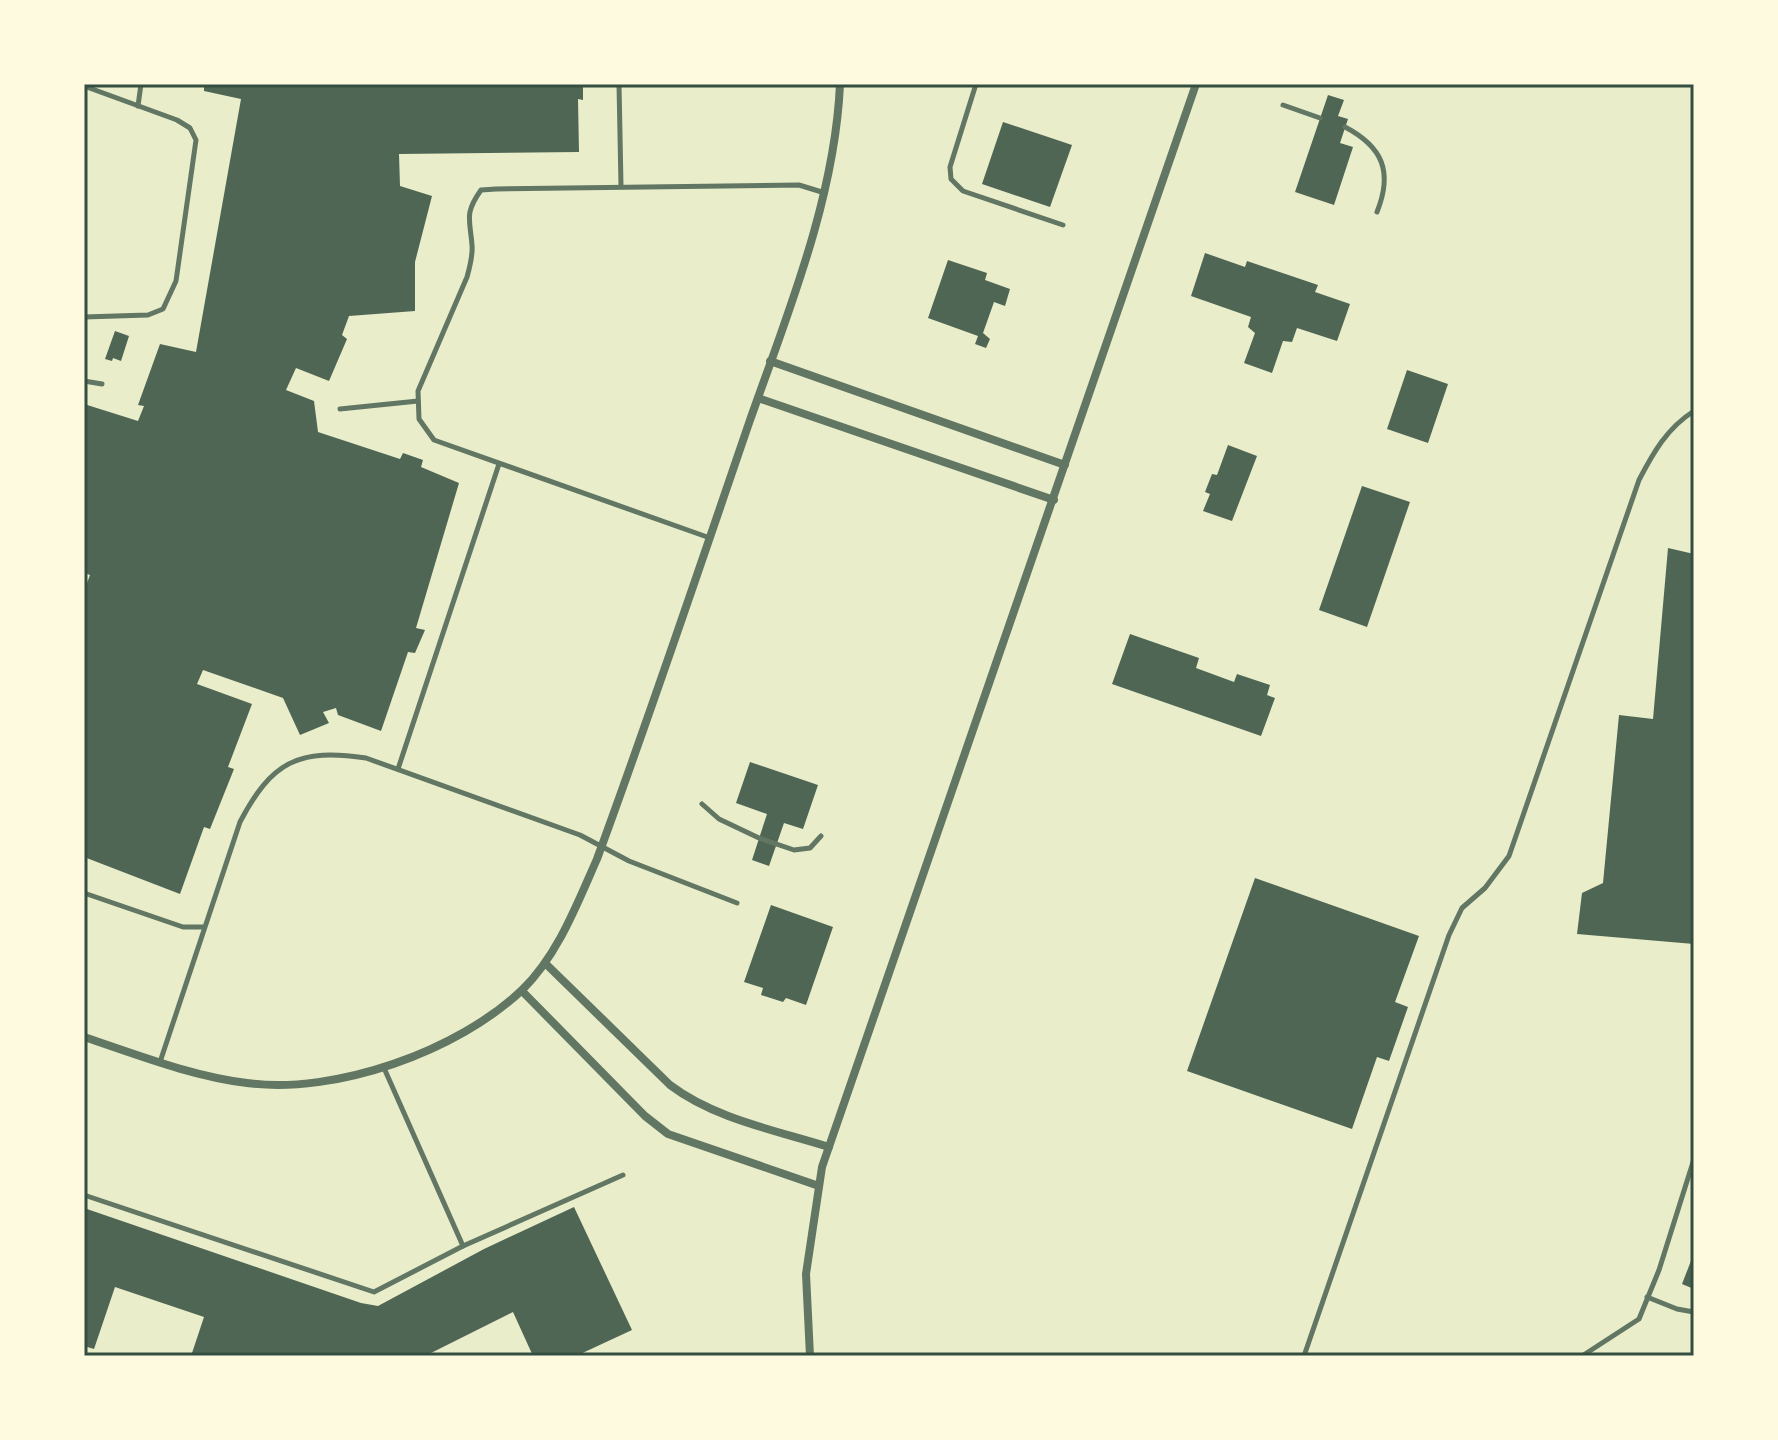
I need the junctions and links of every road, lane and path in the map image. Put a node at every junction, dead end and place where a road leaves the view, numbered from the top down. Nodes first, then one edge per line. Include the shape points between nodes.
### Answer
1 (141, 84) edge
2 (619, 84) edge
3 (840, 84) edge
4 (976, 84) edge
5 (1196, 84) edge
6 (84, 86) edge
7 (1283, 105) dead end
8 (138, 106) junction
9 (1320, 118) dead end
10 (1345, 127) dead end
11 (621, 186) junction
12 (825, 193) junction
13 (1377, 212) dead end
14 (1063, 225) dead end
15 (84, 317) edge
16 (770, 361) junction
17 (84, 381) edge
18 (102, 384) dead end
19 (758, 398) junction
20 (418, 401) junction
21 (340, 409) dead end
22 (1694, 411) edge
23 (499, 464) junction
24 (1065, 465) junction
25 (1054, 500) junction
26 (710, 538) junction
27 (398, 769) junction
28 (702, 804) dead end
29 (821, 836) dead end
30 (602, 846) junction
31 (84, 893) edge
32 (737, 903) dead end
33 (204, 927) junction
34 (545, 963) junction
35 (522, 991) junction
36 (84, 1037) edge
37 (159, 1063) junction
38 (384, 1068) junction
39 (829, 1147) junction
40 (1694, 1159) edge
41 (623, 1175) dead end
42 (819, 1186) junction
43 (84, 1195) edge
44 (463, 1246) junction
45 (1647, 1297) junction
46 (1694, 1312) edge
47 (810, 1356) edge
48 (1304, 1356) edge
49 (1582, 1356) edge

1 - 8 lane
2 - 11 lane
3 - 12 street
4 - 14 lane via 950,167 954,185
5 - 24 street
6 - 8 lane
7 - 9 lane
8 - 15 lane via 190,128 196,140 176,281 163,309 156,312
10 - 13 lane via 1378,152 1385,191
11 - 12 lane via 799,185
11 - 20 lane via 481,190 469,213 472,258 467,277 422,379
12 - 16 street
16 - 19 street
16 - 24 street
17 - 18 lane
19 - 25 street
19 - 26 street
20 - 21 lane
20 - 23 lane via 419,419 434,440
22 - 48 lane via 1657,446 1639,480 1509,856 1462,908 1452,928
23 - 26 lane
23 - 27 lane
24 - 25 street
25 - 39 street
26 - 30 street
27 - 30 lane
27 - 33 lane via 332,753 300,758 273,773 240,822
28 - 29 lane via 719,819 794,850 810,848
30 - 32 lane
30 - 34 street via 573,915
31 - 33 lane via 183,927
33 - 37 lane
34 - 35 street
34 - 39 street via 687,1098
35 - 38 street via 437,1046
35 - 42 street via 668,1134
36 - 37 street
37 - 38 street via 204,1076 293,1086
38 - 44 lane
39 - 42 street
40 - 45 lane
41 - 44 lane
42 - 47 street via 806,1274
43 - 44 lane via 374,1292
45 - 46 lane
45 - 49 lane via 1639,1319

